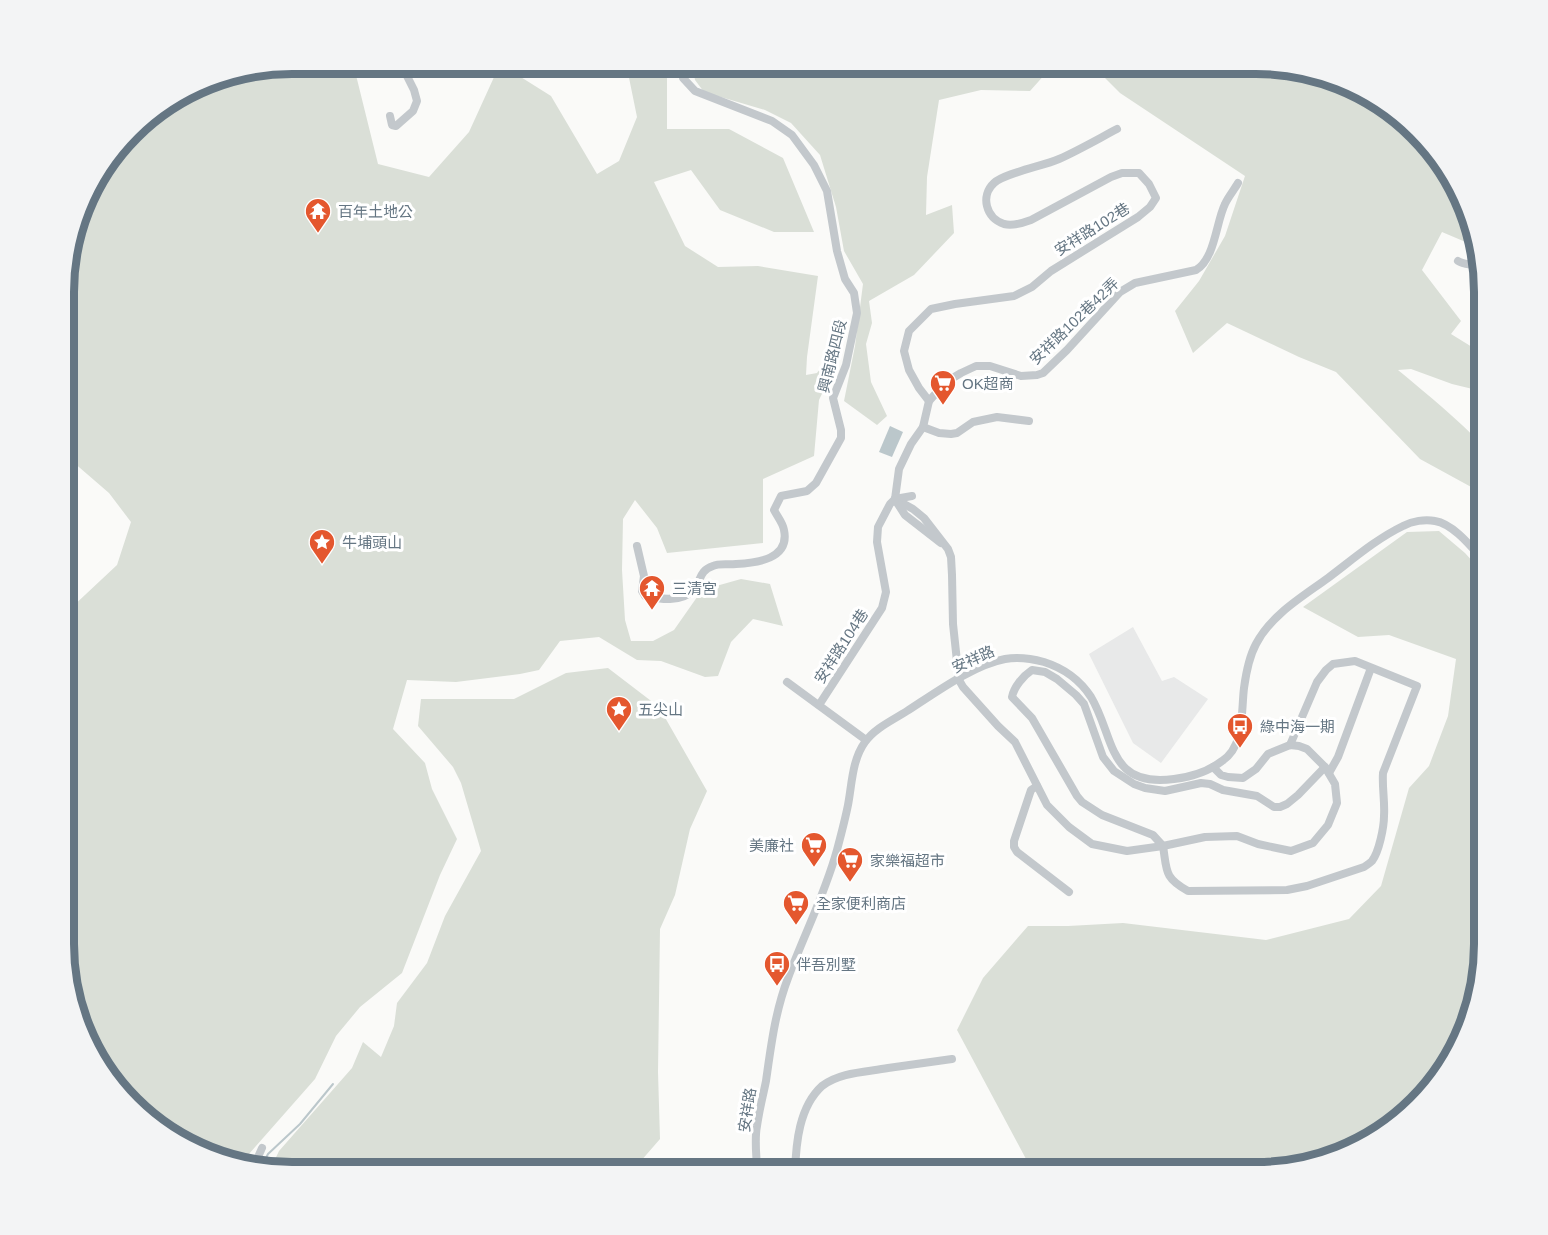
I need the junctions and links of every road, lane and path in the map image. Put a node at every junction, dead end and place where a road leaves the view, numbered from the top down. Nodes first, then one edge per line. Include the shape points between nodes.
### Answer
1 (407, 74) edge
2 (683, 74) edge
3 (390, 116) dead end
4 (1117, 129) dead end
5 (1238, 183) dead end
6 (1458, 261) dead end
7 (1473, 264) edge
8 (928, 401) junction
9 (1029, 421) dead end
10 (923, 427) junction
11 (912, 496) dead end
12 (895, 499) junction
13 (637, 546) dead end
14 (1474, 550) edge
15 (1371, 668) junction
16 (959, 680) junction
17 (787, 682) dead end
18 (819, 705) junction
19 (866, 740) junction
20 (1290, 745) junction
21 (1213, 767) junction
22 (1327, 770) junction
23 (1037, 786) junction
24 (1163, 846) junction
25 (1069, 892) dead end
26 (952, 1059) dead end
27 (262, 1148) dead end
28 (257, 1159) edge
29 (757, 1162) edge
30 (796, 1162) edge

1 - 3 street via 417,101 413,111 396,126
2 - 13 street, 興南路四段 via 695,91 772,121 792,135 814,165 827,191 837,251 845,279 854,293 857,313 846,365 833,398 841,438 816,483 807,491 781,496 777,502 774,510 785,537 776,556 715,565 704,570 694,590 684,597 651,597 642,591 644,576
4 - 8 street, 安祥路102巷 via 1059,159 995,182 988,190 986,207 992,217 1004,224 1020,224 1111,177 1139,173 1156,198 1150,207 1014,296 932,309 909,331 904,351 909,370
5 - 8 street, 安祥路102巷42弄 via 1224,205 1211,249 1201,267 1135,283 1120,292 1043,373 1021,376 976,366 946,382
6 - 7 street
8 - 10 street
9 - 10 street via 997,417 973,422 951,434
10 - 12 street via 899,469
11 - 12 street
12 - 16 street via 924,518 951,556
12 - 18 street, 安祥路104巷 via 878,527 876,542 886,592 882,608
14 - 21 street, 安祥路 via 1444,523 1413,522 1370,547 1274,620 1254,647 1247,669 1234,749
15 - 20 street via 1355,661 1334,664 1326,670
15 - 22 street via 1338,758
15 - 24 street via 1417,686 1383,773 1383,825 1377,850 1364,867 1287,890 1188,891 1167,875
16 - 19 street, 安祥路
16 - 21 street, 安祥路 via 1007,659 1035,659 1076,680 1090,697 1117,760 1132,773 1141,778 1167,780
16 - 23 street via 1015,742
17 - 18 street, 安祥路104巷
18 - 19 street, 安祥路104巷
19 - 29 street, 安祥路 via 855,763 845,819 825,886 786,981 775,1019 757,1124
20 - 21 street via 1268,754 1243,778 1221,775
20 - 22 street via 1307,749
22 - 24 street via 1335,784 1337,803 1328,825 1313,843 1291,851 1237,836 1205,837
22 - 24 street via 1280,807 1257,796 1210,784 1165,791 1145,788 1114,771 1103,757 1077,695 1045,672 1032,670 1012,697 1032,718 1077,796 1102,815 1153,835
23 - 24 street via 1047,805 1092,844 1127,851
23 - 25 street via 1031,790 1014,847
26 - 30 street via 844,1075 823,1086 806,1110
27 - 28 street

